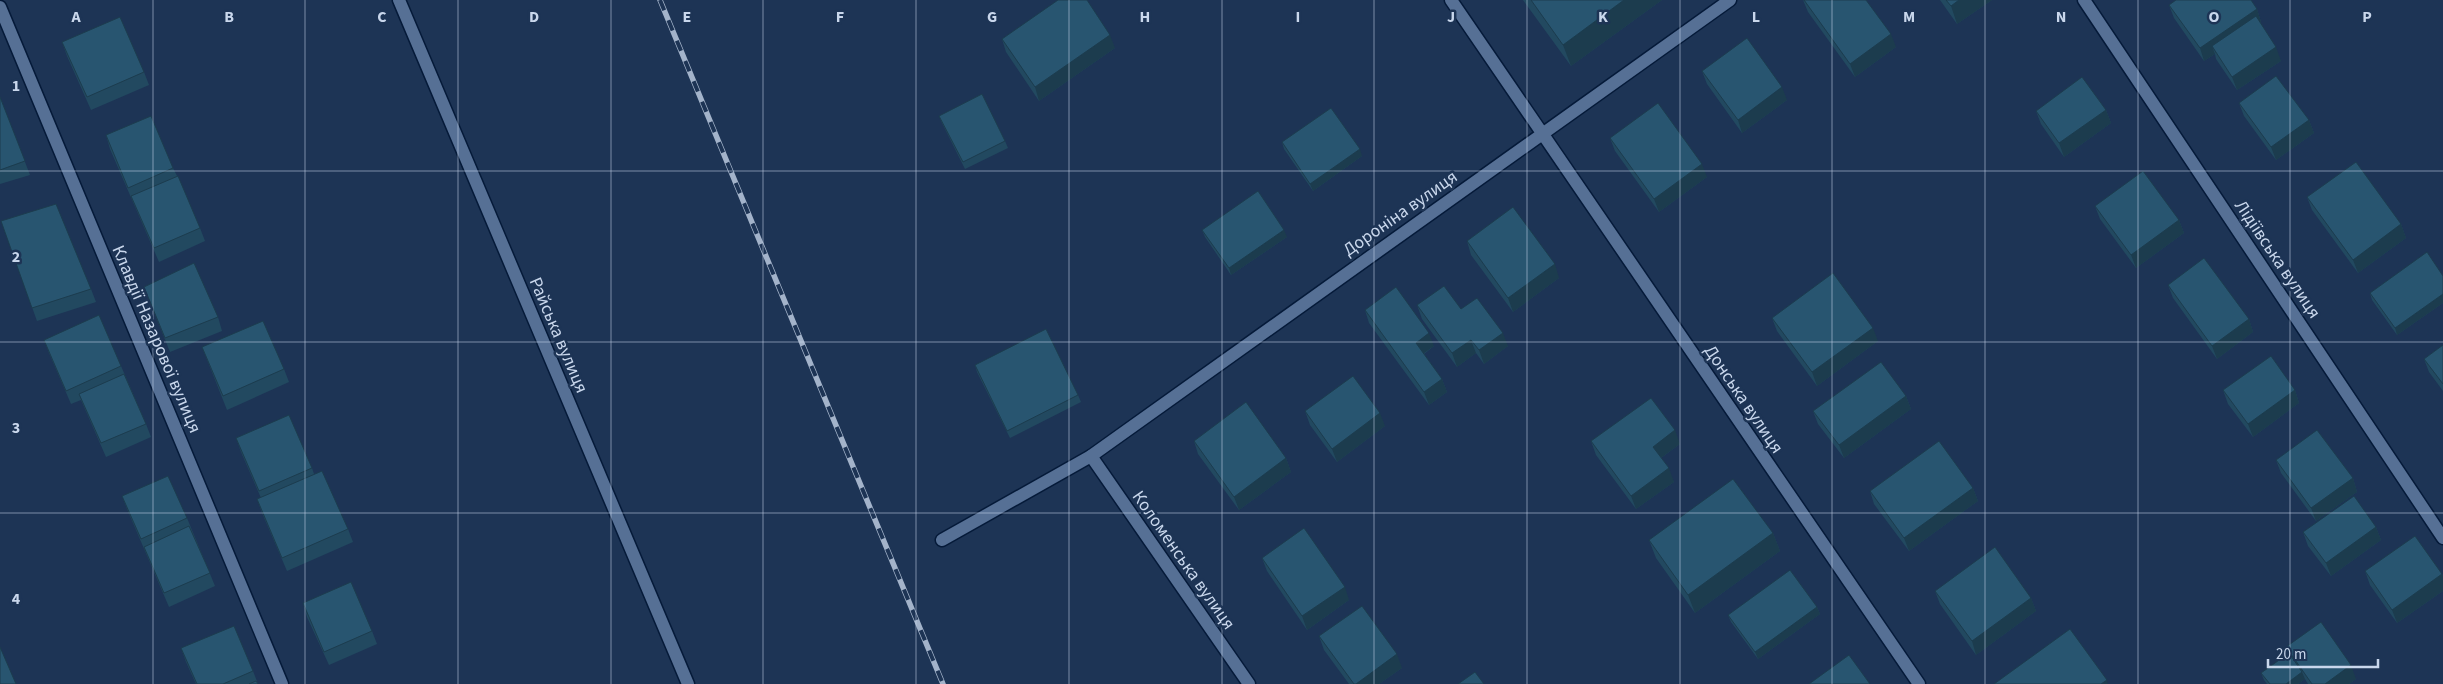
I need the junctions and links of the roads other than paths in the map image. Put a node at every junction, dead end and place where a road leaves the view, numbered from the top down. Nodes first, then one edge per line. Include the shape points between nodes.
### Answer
1 (399, 0) edge
2 (1451, 0) edge
3 (1730, 0) edge
4 (2084, 0) edge
5 (0, 7) edge
6 (1541, 134) junction
7 (1091, 456) junction
8 (2443, 538) edge
9 (942, 540) dead end
10 (282, 684) edge
11 (688, 684) edge
12 (1249, 684) edge
13 (1919, 684) edge

1 - 11 street, Райська вулиця
2 - 6 street, Донська вулиця
3 - 6 street, Дороніна вулиця
4 - 8 street, Лідіївська вулиця
5 - 10 street, Клавдії Назарової вулиця
6 - 7 street, Дороніна вулиця
6 - 13 street, Донська вулиця
7 - 9 street, Дороніна вулиця
7 - 12 street, Коломенська вулиця

